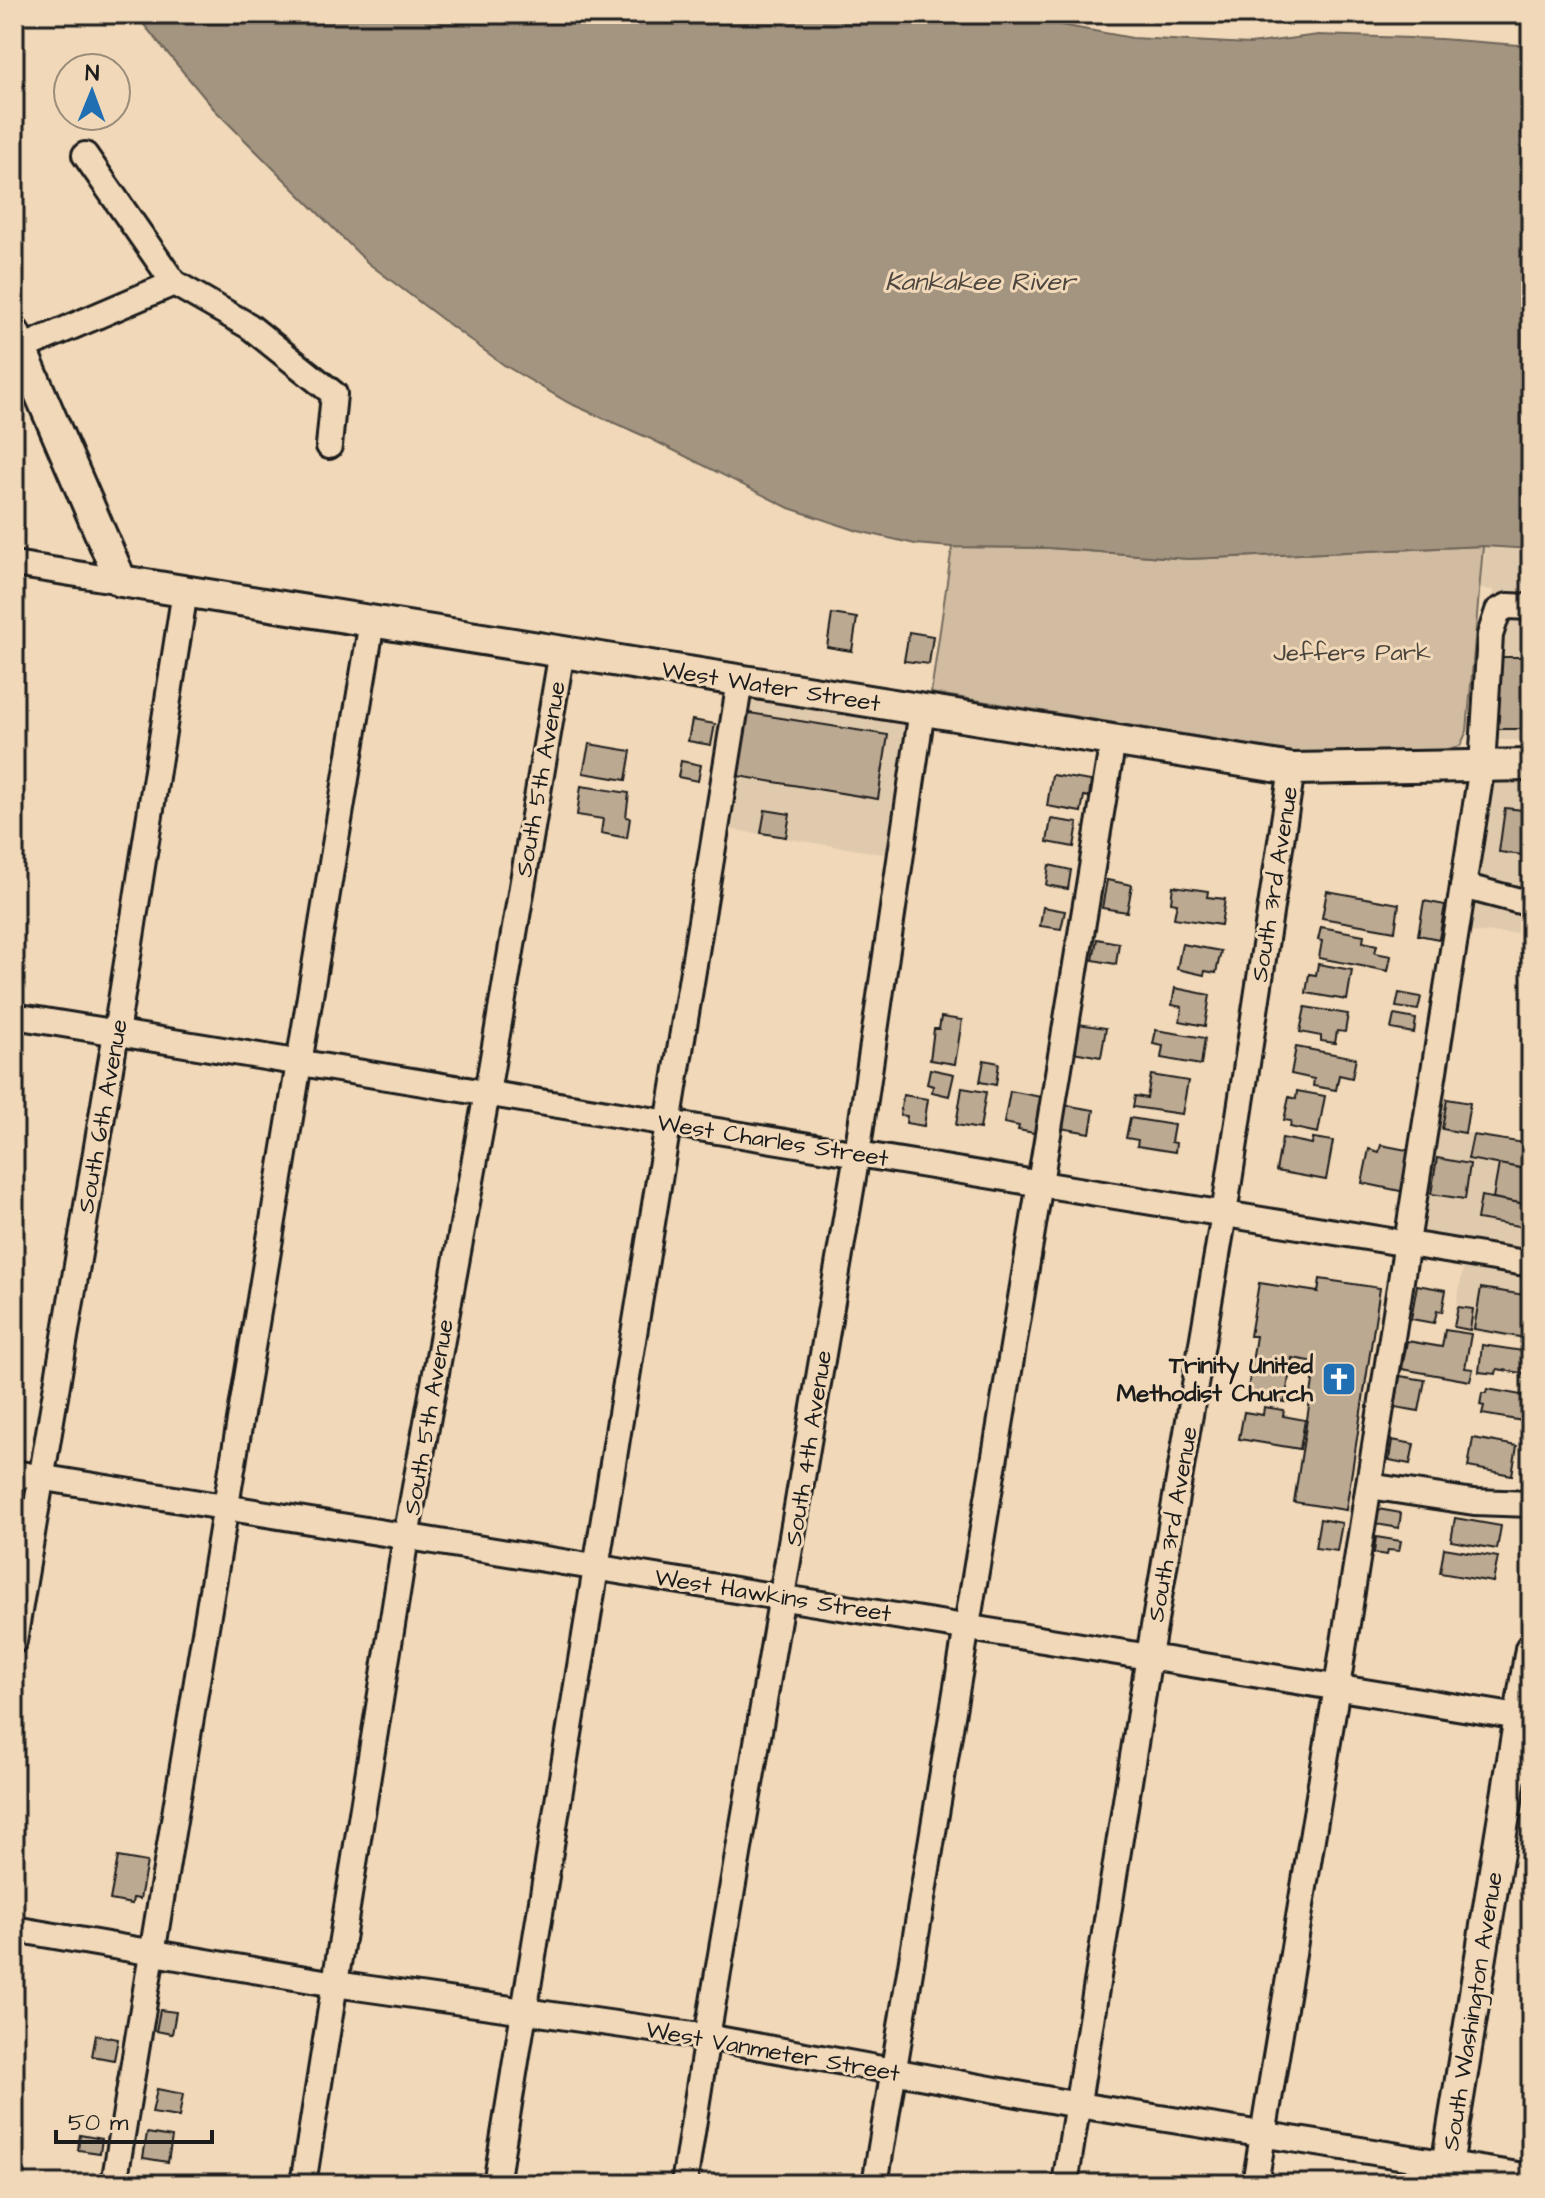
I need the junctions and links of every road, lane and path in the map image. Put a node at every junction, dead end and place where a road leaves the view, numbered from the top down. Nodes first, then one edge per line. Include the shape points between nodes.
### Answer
1 (85, 155) dead end
2 (174, 283) junction
3 (18, 340) edge
4 (329, 446) dead end
5 (14, 564) edge
6 (121, 581) junction
7 (185, 591) junction
8 (1531, 607) edge
9 (372, 621) junction
10 (562, 651) junction
11 (740, 681) junction
12 (922, 710) junction
13 (1113, 740) junction
14 (1531, 765) edge
15 (1482, 766) junction
16 (1292, 769) junction
17 (1463, 886) junction
18 (1531, 904) edge
19 (14, 1016) edge
20 (116, 1033) junction
21 (300, 1062) junction
22 (487, 1093) junction
23 (668, 1123) junction
24 (857, 1154) junction
25 (1040, 1184) junction
26 (1224, 1214) junction
27 (1408, 1244) junction
28 (1531, 1264) edge
29 (14, 1473) edge
30 (40, 1477) junction
31 (1369, 1486) junction
32 (1531, 1504) edge
33 (226, 1508) junction
34 (406, 1537) junction
35 (596, 1567) junction
36 (783, 1597) junction
37 (967, 1627) junction
38 (14, 1641) edge
39 (1531, 1649) edge
40 (1149, 1656) junction
41 (1337, 1687) junction
42 (1526, 1718) edge
43 (14, 1929) edge
44 (153, 1953) junction
45 (335, 1984) junction
46 (524, 2011) junction
47 (707, 2037) junction
48 (894, 2071) junction
49 (1078, 2105) junction
50 (1263, 2135) junction
51 (1446, 2174) edge
52 (1531, 2177) edge
53 (114, 2184) edge
54 (303, 2184) edge
55 (496, 2184) edge
56 (684, 2184) edge
57 (875, 2184) edge
58 (1065, 2184) edge
59 (1255, 2184) edge

1 - 2 street
2 - 3 street
2 - 4 street via 249,326 334,394
3 - 6 main road
5 - 6 street, West Water Street
6 - 7 main road, West Water Street
7 - 9 main road, West Water Street
7 - 20 street, South 6th Avenue
8 - 15 street via 1498,611 1490,635
9 - 10 main road, West Water Street
9 - 21 street
10 - 11 main road, West Water Street
10 - 22 street, South 5th Avenue
11 - 12 main road, West Water Street
11 - 23 street
12 - 13 main road, West Water Street
12 - 24 street, South 4th Avenue
13 - 16 main road, West Water Street
13 - 25 street
14 - 15 main road, West Water Street
15 - 16 main road, West Water Street
15 - 17 street
16 - 26 street, South 3rd Avenue
17 - 18 street
17 - 27 street
19 - 20 street, West Charles Street
20 - 21 street, West Charles Street
20 - 30 street, South 6th Avenue
21 - 22 street, West Charles Street
21 - 33 street
22 - 23 street, West Charles Street
22 - 34 street, South 5th Avenue
23 - 24 street, West Charles Street
23 - 35 street
24 - 25 street, West Charles Street
24 - 36 street, South 4th Avenue
25 - 26 street, West Charles Street
25 - 37 street
26 - 27 street, West Charles Street
26 - 40 street, South 3rd Avenue
27 - 28 street, West Charles Street
27 - 31 street
29 - 30 street, West Hawkins Street
30 - 33 street, West Hawkins Street
30 - 38 street, South 6th Avenue
31 - 32 street via 1474,1502
31 - 41 street
33 - 34 street, West Hawkins Street
33 - 44 street
34 - 35 street, West Hawkins Street
34 - 45 street, South 5th Avenue
35 - 36 street, West Hawkins Street
35 - 46 street
36 - 37 street, West Hawkins Street
36 - 47 street, South 4th Avenue
37 - 40 street, West Hawkins Street
37 - 48 street
39 - 42 main road, South Washington Avenue
40 - 41 street, West Hawkins Street
40 - 49 street, South 3rd Avenue
41 - 42 street, West Hawkins Street
41 - 50 street
42 - 51 main road, South Washington Avenue
43 - 44 street, West Vanmeter Street
44 - 45 street, West Vanmeter Street
44 - 53 street
45 - 46 street, West Vanmeter Street
45 - 54 street, South 5th Avenue
46 - 47 street, West Vanmeter Street
46 - 55 street
47 - 48 street, West Vanmeter Street
47 - 56 street, South 4th Avenue
48 - 49 street, West Vanmeter Street
48 - 57 street
49 - 50 street, West Vanmeter Street
49 - 58 street, South 3rd Avenue
50 - 51 street, West Vanmeter Street
50 - 59 street
51 - 52 street, West Vanmeter Street

